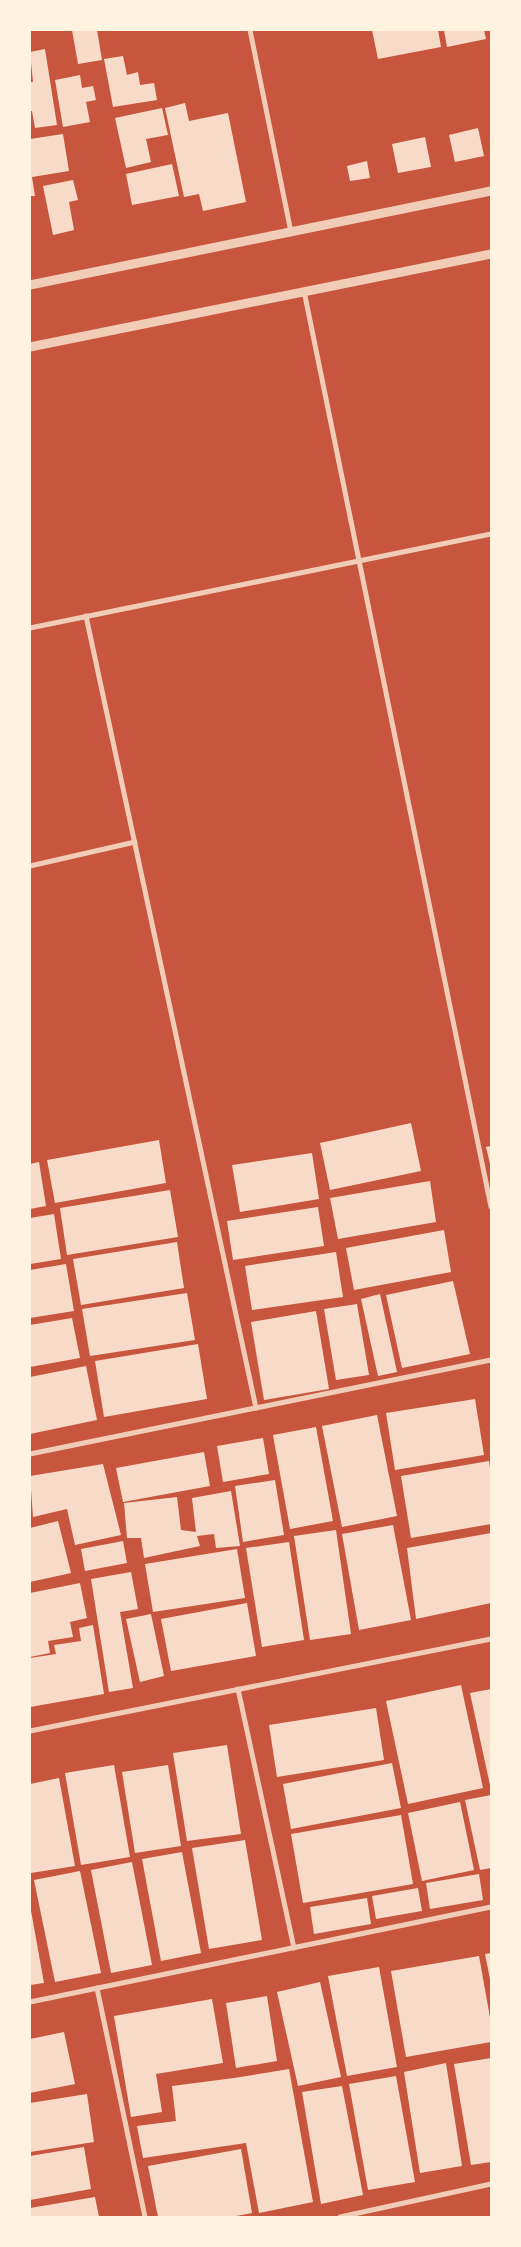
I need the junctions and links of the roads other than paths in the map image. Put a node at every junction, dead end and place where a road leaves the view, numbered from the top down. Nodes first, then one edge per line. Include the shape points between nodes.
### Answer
1 (250, 30) edge
2 (491, 191) edge
3 (291, 232) junction
4 (491, 254) edge
5 (30, 285) edge
6 (304, 291) junction
7 (30, 347) edge
8 (491, 534) edge
9 (358, 560) junction
10 (86, 616) junction
11 (30, 628) edge
12 (135, 842) junction
13 (30, 866) edge
14 (491, 1207) edge
15 (491, 1360) edge
16 (256, 1408) junction
17 (30, 1454) edge
18 (491, 1639) edge
19 (238, 1690) junction
20 (30, 1731) edge
21 (491, 1907) edge
22 (294, 1948) junction
23 (97, 1988) junction
24 (30, 2002) edge
25 (491, 2184) edge
26 (145, 2217) edge
27 (340, 2217) edge

1 - 3 street
2 - 3 street
3 - 5 street
4 - 6 street
6 - 7 street
6 - 9 street
8 - 9 street
9 - 10 street
9 - 14 street
10 - 11 street
10 - 12 street
12 - 13 street
12 - 16 street
15 - 16 street
16 - 17 street
18 - 19 street
19 - 20 street
19 - 22 street
21 - 22 street
22 - 23 street
23 - 24 street
23 - 26 street
25 - 27 street

